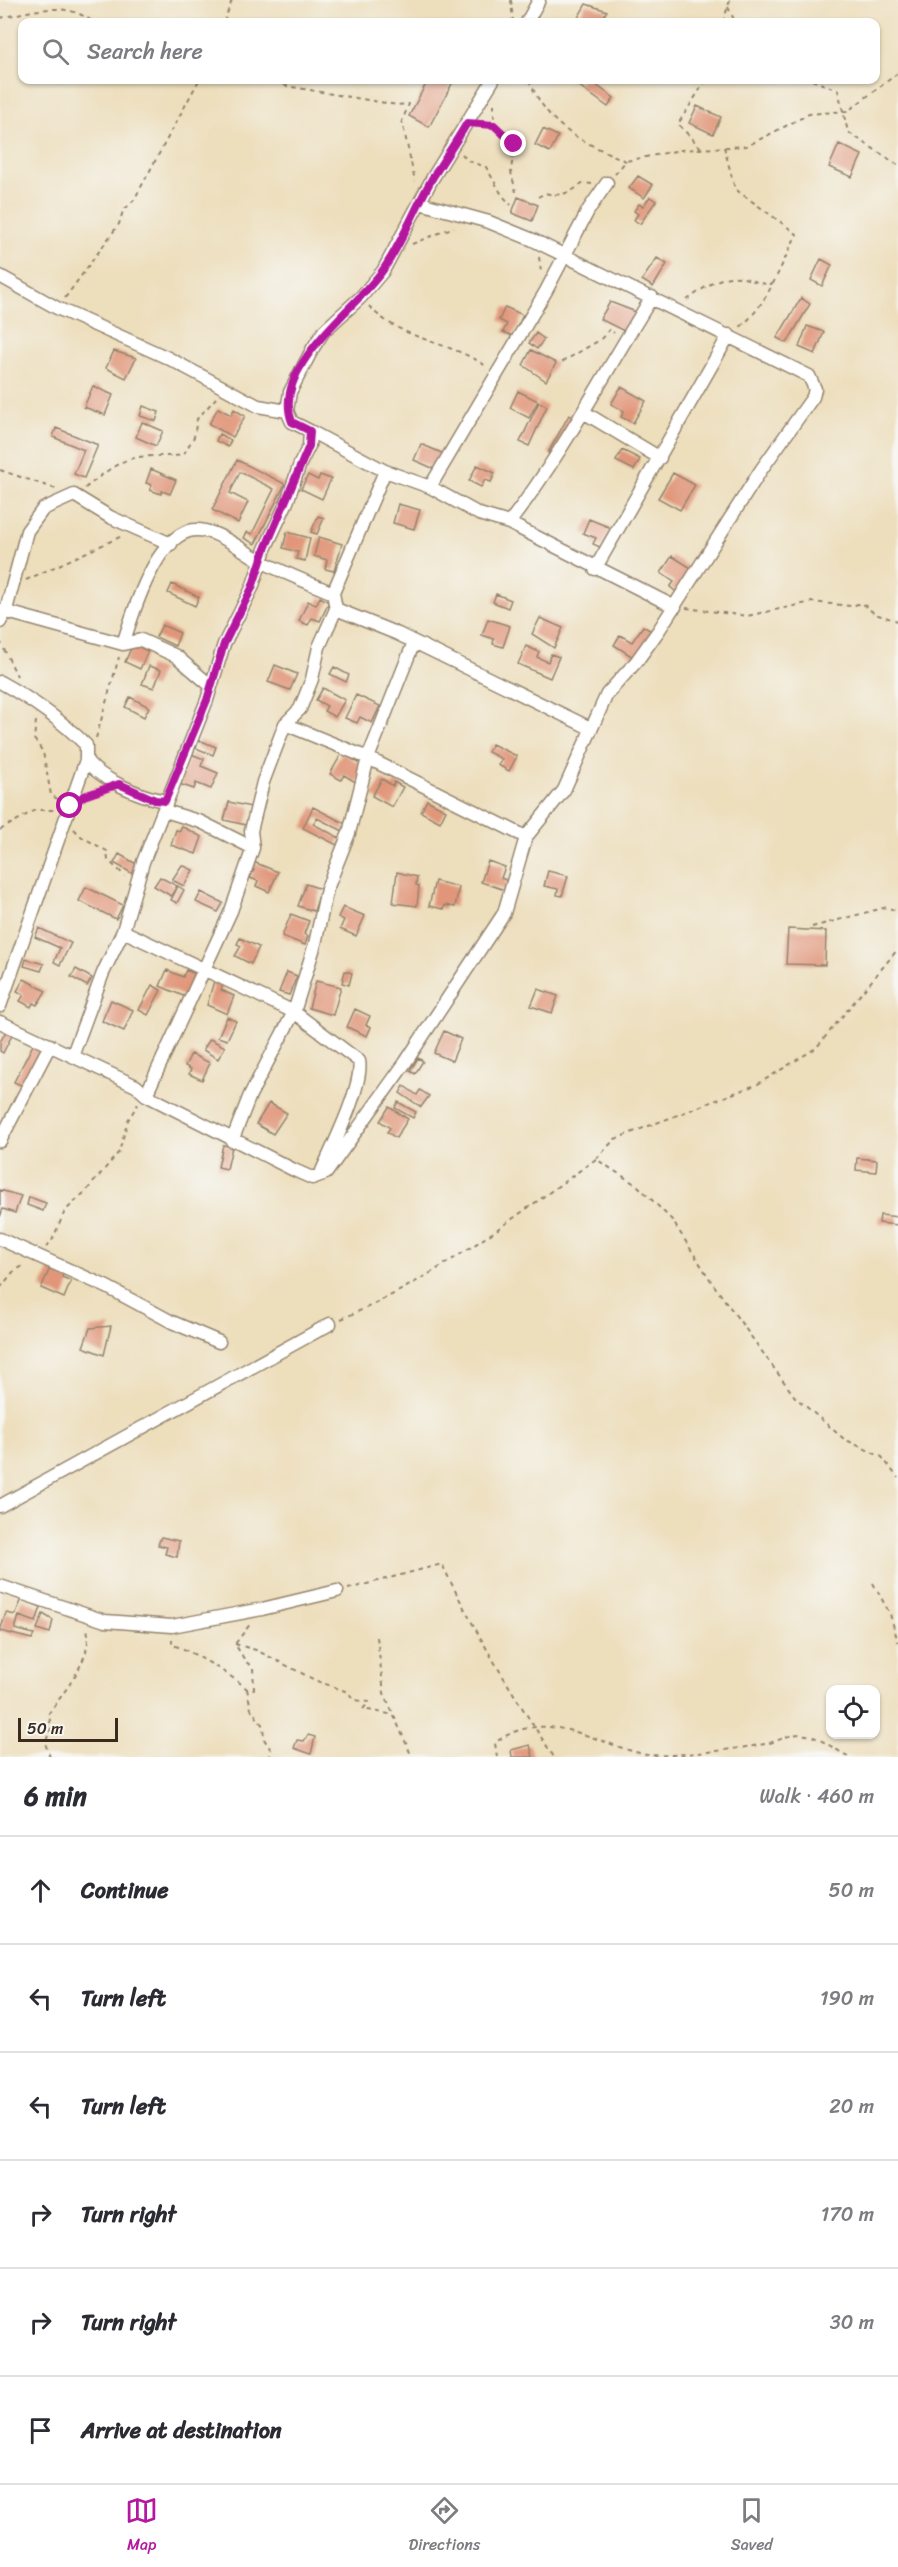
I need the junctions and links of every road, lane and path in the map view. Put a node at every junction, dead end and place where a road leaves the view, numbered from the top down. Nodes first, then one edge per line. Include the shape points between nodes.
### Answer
1 (232, 0) edge
2 (511, 0) edge
3 (539, 0) edge
4 (730, 0) edge
5 (728, 7) junction
6 (0, 18) edge
7 (88, 18) edge
8 (225, 18) edge
9 (513, 18) edge
10 (529, 18) edge
11 (724, 18) edge
12 (733, 18) edge
13 (898, 73) edge
14 (197, 84) edge
15 (283, 84) edge
16 (490, 84) edge
17 (531, 84) edge
18 (703, 84) edge
19 (822, 84) edge
20 (841, 112) junction
21 (467, 123) junction
22 (455, 144) junction
23 (514, 144) junction
24 (524, 145) dead end
25 (724, 147) junction
26 (701, 148) junction
27 (626, 161) junction
28 (898, 165) edge
29 (607, 183) junction
30 (516, 192) dead end
31 (537, 197) dead end
32 (420, 203) junction
33 (511, 205) dead end
34 (476, 218) junction
35 (533, 240) junction
36 (395, 250) junction
37 (566, 256) junction
38 (0, 276) edge
39 (772, 284) junction
40 (546, 291) junction
41 (361, 297) junction
42 (652, 297) junction
43 (674, 307) junction
44 (57, 308) junction
45 (610, 329) dead end
46 (729, 335) junction
47 (562, 363) dead end
48 (498, 373) junction
49 (222, 388) junction
50 (287, 411) junction
51 (585, 413) junction
52 (310, 431) junction
53 (660, 458) junction
54 (0, 470) edge
55 (385, 471) junction
56 (430, 487) junction
57 (74, 495) junction
58 (509, 523) junction
59 (136, 529) junction
60 (171, 544) junction
61 (261, 561) junction
62 (595, 569) junction
63 (13, 586) junction
64 (333, 593) junction
65 (675, 607) junction
66 (336, 609) junction
67 (2, 614) edge
68 (898, 621) edge
69 (0, 641) edge
70 (414, 642) junction
71 (123, 644) junction
72 (17, 676) dead end
73 (0, 682) edge
74 (211, 686) junction
75 (39, 706) junction
76 (285, 724) junction
77 (590, 728) junction
78 (96, 738) dead end
79 (368, 758) junction
80 (86, 760) junction
81 (119, 784) junction
82 (165, 806) junction
83 (68, 813) junction
84 (0, 830) edge
85 (526, 837) junction
86 (253, 848) junction
87 (136, 886) junction
88 (898, 912) edge
89 (812, 927) dead end
90 (123, 931) junction
91 (898, 949) edge
92 (206, 969) junction
93 (0, 1006) edge
94 (294, 1012) junction
95 (0, 1022) edge
96 (50, 1045) junction
97 (73, 1054) junction
98 (146, 1095) junction
99 (1, 1137) edge
100 (232, 1141) junction
101 (596, 1159) junction
102 (319, 1177) junction
103 (0, 1239) edge
104 (37, 1255) junction
105 (0, 1288) edge
106 (330, 1324) joint
107 (219, 1341) dead end
108 (898, 1478) edge
109 (0, 1506) edge
110 (873, 1583) dead end
111 (0, 1586) edge
112 (337, 1592) joint
113 (262, 1610) junction
114 (77, 1611) junction
115 (172, 1626) junction
116 (376, 1637) dead end
117 (898, 1642) edge
118 (235, 1644) junction
119 (247, 1689) junction
120 (394, 1715) junction
121 (534, 1727) junction
122 (50, 1757) edge
123 (270, 1757) edge
124 (412, 1757) edge
125 (497, 1757) edge
126 (554, 1757) edge
127 (850, 1757) edge

1 - 8 path
2 - 9 path
3 - 10 street
4 - 5 path
5 - 11 path
5 - 12 path
6 - 7 path via 49,7
13 - 20 path via 848,111
14 - 44 path via 134,200 123,211 119,225
15 - 32 path via 409,104 402,121
16 - 21 street
17 - 27 path via 538,102 569,134
18 - 26 path via 678,124
19 - 20 path via 838,90
20 - 25 path via 809,114 747,146
20 - 28 path via 848,132
21 - 22 street
21 - 23 path via 494,125
22 - 32 street
22 - 33 path via 469,161 486,167
23 - 24 path
23 - 30 path via 511,172
25 - 26 path
25 - 39 path via 735,189 797,234
26 - 27 path
27 - 29 path
29 - 31 path via 582,183 575,190
29 - 37 street
32 - 34 street
32 - 36 street
34 - 35 street
34 - 36 path
35 - 37 street
35 - 40 path
36 - 41 street
37 - 40 street
37 - 42 street
38 - 44 street
39 - 43 path via 742,278 712,282
39 - 46 path via 749,320
40 - 48 street
41 - 48 path via 372,310 405,332 440,344
41 - 50 street via 324,331 290,392
42 - 43 street
42 - 51 street
43 - 46 street
44 - 49 street via 168,358
45 - 47 path via 600,340
46 - 53 street
46 - 65 street via 809,376 815,389 802,416 761,470
48 - 56 street
49 - 50 street via 258,406
49 - 57 path via 197,419 194,437 183,454 140,457 120,463
50 - 52 street via 292,422
51 - 53 street
51 - 58 street via 538,487
52 - 55 street
52 - 61 street via 309,446
53 - 62 street
54 - 57 path
55 - 56 street
55 - 64 street
56 - 58 street via 479,514
57 - 59 street
57 - 63 street via 43,509 27,531
58 - 62 street
59 - 60 street
59 - 63 path
60 - 61 street via 188,532 202,530
60 - 71 street via 155,564
61 - 64 street
61 - 74 street via 224,644
62 - 65 street
63 - 67 street
64 - 66 street
65 - 68 path via 747,616 813,602 851,606 862,603 875,614
65 - 77 street via 608,694
66 - 70 street
66 - 76 street via 319,647 300,709
67 - 71 street
69 - 72 path
70 - 77 street
70 - 79 street
71 - 74 street via 141,640 176,656
71 - 78 path
73 - 75 street
74 - 82 street
75 - 80 street via 86,745
75 - 83 path via 34,739 43,752 51,795
76 - 79 street
76 - 86 street via 260,793 251,831
77 - 85 street via 564,790
79 - 85 street
79 - 94 street
80 - 81 street via 101,776
80 - 83 street
81 - 82 street
81 - 83 path via 84,796
82 - 86 street
82 - 87 street
83 - 84 path via 35,810
83 - 87 path via 82,837 107,851 108,860
83 - 93 street
85 - 102 street via 504,913 353,1137 327,1173
86 - 92 street
87 - 90 street
88 - 89 path via 887,907
90 - 92 street
90 - 97 street
91 - 101 path via 816,1048 758,1084 615,1139
92 - 94 street
92 - 98 street
94 - 100 street via 250,1095
94 - 102 street via 352,1053 361,1069
95 - 96 street
96 - 97 street
96 - 99 street
97 - 98 street
98 - 100 street
98 - 104 path via 128,1120 119,1152 64,1211 51,1242
100 - 102 street via 312,1178
101 - 106 path via 444,1267
101 - 108 path via 638,1186 672,1220 795,1397 844,1439 882,1457
103 - 104 street
104 - 105 path via 13,1272
104 - 107 street
106 - 109 street
110 - 117 path via 890,1614
111 - 114 street
112 - 113 street
112 - 121 path via 442,1564 471,1625
113 - 115 street
113 - 118 path
114 - 115 street via 105,1621
114 - 122 path via 86,1623 89,1637 76,1675 49,1713 51,1729 45,1743
115 - 119 path via 172,1645 184,1647
116 - 120 path via 384,1693
118 - 119 path via 253,1667 254,1689
118 - 120 path via 348,1692 354,1700 369,1702 363,1709
119 - 123 path via 251,1708 272,1750
120 - 124 path
121 - 125 path via 504,1736 495,1743
121 - 126 path
121 - 127 path via 572,1730 648,1756 767,1744 799,1734

